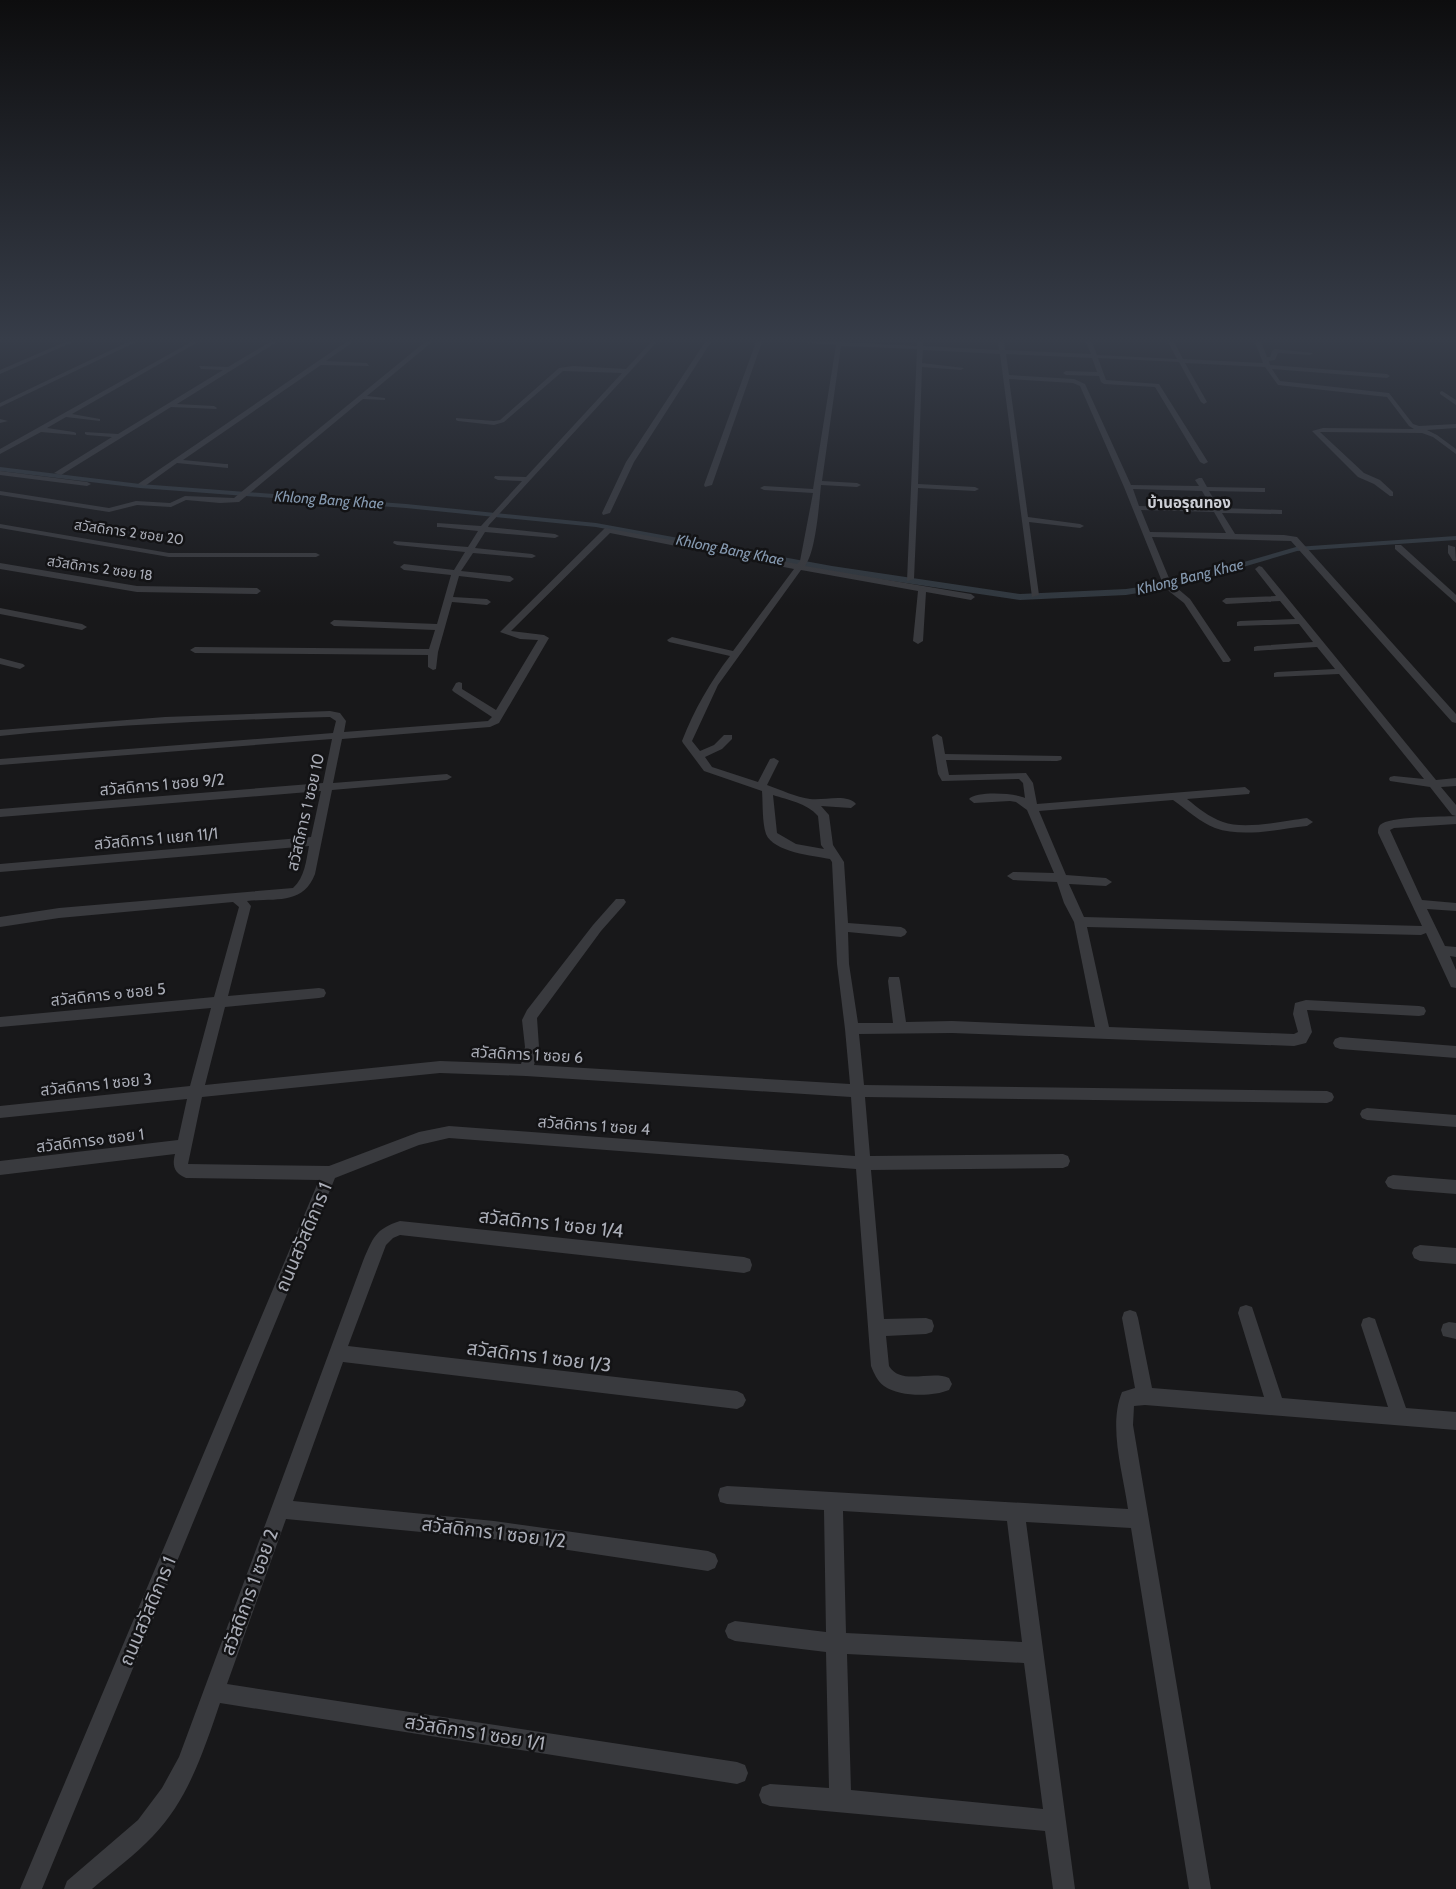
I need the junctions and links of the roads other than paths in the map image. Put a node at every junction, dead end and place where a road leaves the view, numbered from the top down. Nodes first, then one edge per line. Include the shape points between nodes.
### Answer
1 (36, 430) edge
2 (46, 430) edge
3 (129, 430) edge
4 (220, 430) edge
5 (321, 430) edge
6 (572, 430) edge
7 (651, 430) edge
8 (728, 430) edge
9 (826, 430) edge
10 (917, 430) edge
11 (1013, 430) edge
12 (1102, 430) edge
13 (1185, 430) edge
14 (1322, 430) edge
15 (1421, 430) edge
16 (88, 433) dead end
17 (74, 434) dead end
18 (119, 436) junction
19 (0, 452) edge
20 (1456, 452) edge
21 (175, 461) junction
22 (1204, 462) dead end
23 (225, 466) dead end
24 (0, 473) edge
25 (58, 473) dead end
26 (498, 478) dead end
27 (48, 479) junction
28 (527, 479) junction
29 (1199, 480) dead end
30 (87, 484) dead end
31 (142, 484) dead end
32 (708, 485) dead end
33 (857, 485) dead end
34 (915, 486) junction
35 (817, 487) junction
36 (1128, 487) junction
37 (764, 488) dead end
38 (975, 489) dead end
39 (1205, 489) junction
40 (1262, 490) dead end
41 (0, 493) edge
42 (1390, 494) dead end
43 (21, 496) junction
44 (1137, 508) junction
45 (1217, 510) junction
46 (1279, 512) dead end
47 (606, 513) dead end
48 (1025, 519) junction
49 (440, 525) dead end
50 (0, 526) edge
51 (1080, 526) dead end
52 (482, 530) junction
53 (1147, 534) junction
54 (555, 536) dead end
55 (1232, 536) junction
56 (397, 543) dead end
57 (1398, 547) dead end
58 (1451, 547) dead end
59 (469, 550) junction
60 (316, 556) dead end
61 (532, 556) dead end
62 (1456, 559) edge
63 (802, 565) junction
64 (0, 566) edge
65 (404, 568) dead end
66 (1259, 569) dead end
67 (456, 573) junction
68 (510, 578) dead end
69 (910, 579) dead end
70 (922, 589) junction
71 (257, 591) dead end
72 (1035, 595) dead end
73 (971, 597) dead end
74 (447, 598) junction
75 (1282, 598) junction
76 (1455, 599) edge
77 (1226, 601) dead end
78 (487, 602) dead end
79 (0, 611) edge
80 (1301, 621) junction
81 (334, 623) dead end
82 (1240, 624) dead end
83 (82, 627) dead end
84 (440, 627) junction
85 (672, 640) dead end
86 (918, 641) dead end
87 (1320, 644) junction
88 (1257, 649) dead end
89 (195, 650) dead end
90 (433, 652) junction
91 (735, 654) junction
92 (1226, 660) dead end
93 (0, 662) edge
94 (20, 666) dead end
95 (433, 667) dead end
96 (1341, 671) junction
97 (1277, 675) dead end
98 (459, 685) dead end
99 (498, 716) junction
100 (1456, 720) edge
101 (0, 733) edge
102 (338, 736) junction
103 (728, 737) dead end
104 (937, 737) dead end
105 (699, 756) junction
106 (940, 757) junction
107 (1057, 758) dead end
108 (774, 760) dead end
109 (0, 762) edge
110 (447, 777) dead end
111 (1394, 779) dead end
112 (1456, 782) edge
113 (1433, 784) junction
114 (328, 786) junction
115 (764, 789) junction
116 (1245, 791) dead end
117 (1176, 797) junction
118 (974, 799) dead end
119 (809, 803) junction
120 (851, 804) dead end
121 (1032, 808) junction
122 (1456, 812) edge
123 (0, 813) edge
124 (1456, 820) edge
125 (1307, 822) dead end
126 (316, 841) junction
127 (833, 855) junction
128 (0, 868) edge
129 (1013, 876) dead end
130 (1061, 878) junction
131 (1106, 882) dead end
132 (236, 898) junction
133 (620, 902) dead end
134 (1417, 904) junction
135 (1456, 907) edge
136 (0, 922) edge
137 (1080, 922) junction
138 (842, 927) junction
139 (1421, 930) dead end
140 (901, 932) dead end
141 (1440, 951) junction
142 (1456, 952) edge
143 (894, 981) dead end
144 (1456, 982) edge
145 (319, 992) dead end
146 (220, 1001) junction
147 (1419, 1011) dead end
148 (0, 1022) edge
149 (900, 1028) junction
150 (852, 1029) junction
151 (1103, 1033) junction
152 (1340, 1043) dead end
153 (1456, 1052) edge
154 (526, 1070) junction
155 (196, 1091) junction
156 (856, 1092) junction
157 (1327, 1097) dead end
158 (0, 1112) edge
159 (1367, 1114) dead end
160 (1456, 1121) edge
161 (184, 1146) junction
162 (1063, 1161) dead end
163 (863, 1163) junction
164 (0, 1168) edge
165 (329, 1174) junction
166 (1393, 1182) dead end
167 (1456, 1187) edge
168 (1420, 1253) dead end
169 (1456, 1256) edge
170 (371, 1261) joint
171 (744, 1265) dead end
172 (1246, 1313) dead end
173 (1130, 1318) dead end
174 (1369, 1325) dead end
175 (926, 1326) dead end
176 (877, 1328) junction
177 (336, 1353) junction
178 (943, 1384) dead end
179 (1145, 1396) junction
180 (737, 1400) dead end
181 (1276, 1406) junction
182 (1400, 1416) junction
183 (1456, 1421) edge
184 (727, 1495) dead end
185 (833, 1502) junction
186 (280, 1509) junction
187 (1015, 1513) junction
188 (1139, 1519) junction
189 (708, 1561) dead end
190 (736, 1631) dead end
191 (838, 1643) junction
192 (1033, 1653) junction
193 (213, 1692) junction
194 (737, 1774) dead end
195 (770, 1795) dead end
196 (840, 1800) junction
197 (1054, 1821) junction
198 (31, 1889) edge
199 (75, 1889) edge
200 (1064, 1889) edge
201 (1200, 1889) edge

1 - 19 street
2 - 17 street
3 - 18 street
4 - 21 street
5 - 43 street via 239,498 226,501 185,498 171,505 136,503 109,510
6 - 28 street
7 - 47 street via 630,462
8 - 32 street
9 - 35 street
10 - 34 street
11 - 48 street
12 - 36 street
13 - 22 street
14 - 42 street via 1315,431 1361,475 1377,482
15 - 20 street
16 - 18 street
18 - 25 street
21 - 23 street
21 - 31 street
24 - 27 street
26 - 28 street
27 - 30 street
27 - 43 street
28 - 52 street
29 - 39 street
33 - 35 street
34 - 38 street
34 - 69 street
35 - 37 street
35 - 63 street via 809,542
36 - 39 street
36 - 44 street
39 - 40 street
39 - 45 street
41 - 43 street
44 - 45 street
44 - 53 street
45 - 46 street
45 - 55 street
48 - 51 street
48 - 72 street
49 - 52 street
50 - 60 street, สวัสดิการ 2 ซอย 20 via 169,555
52 - 54 street
52 - 59 street
53 - 55 street
53 - 92 street via 1172,591 1187,601
55 - 100 street via 1294,539
56 - 59 street
57 - 76 street
58 - 62 street
59 - 61 street
59 - 67 street
63 - 70 street
63 - 91 street
63 - 99 street via 608,530 505,632 544,638
64 - 71 street, สวัสดิการ 2 ซอย 18 via 137,589
65 - 67 street
66 - 75 street
67 - 68 street
67 - 74 street
70 - 73 street
70 - 86 street
74 - 78 street
74 - 84 street
75 - 77 street
75 - 80 street
79 - 83 street
80 - 82 street
80 - 87 street
81 - 84 street
84 - 90 street
85 - 91 street
87 - 88 street
87 - 96 street
89 - 90 street
90 - 95 street
91 - 105 street via 713,685 689,734 687,740
93 - 94 street
96 - 97 street
96 - 113 street
98 - 99 street via 457,690
99 - 102 street via 495,721 484,725
101 - 102 street via 141,720 330,714 341,721
102 - 109 street
102 - 114 street, สวัสดิการ 1 ซอย 10
103 - 105 street via 718,747
104 - 106 street
105 - 115 street via 708,769
106 - 107 street
106 - 121 street via 943,774 949,780 1022,775 1028,783
108 - 115 street
110 - 114 street, สวัสดิการ 1 ซอย 9/2
111 - 113 street
112 - 113 street
113 - 122 street
114 - 123 street, สวัสดิการ 1 ซอย 9/2
114 - 126 street, สวัสดิการ 1 ซอย 10
115 - 119 street
115 - 127 street via 772,834 776,839 795,848
116 - 117 street
117 - 121 street
117 - 125 street via 1226,827
118 - 121 street via 1010,796
119 - 120 street
119 - 127 street via 823,815
121 - 130 street
124 - 134 street via 1392,824 1384,828
126 - 128 street, สวัสดิการ 1 แยก 11/1
126 - 132 street, สวัสดิการ 1 ซอย 10 via 309,874 301,888 289,894
127 - 138 street via 840,873
129 - 130 street
130 - 131 street
130 - 137 street
132 - 136 street via 59,913
132 - 146 street, ถนนสวัสดิการ 1 via 245,906
133 - 154 street via 532,1014 532,1047
134 - 135 street
134 - 141 street
137 - 139 street
137 - 151 street
138 - 140 street
138 - 150 street via 843,964
141 - 142 street
141 - 144 street
143 - 149 street
145 - 146 street, สวัสดิการ ๑ ซอย 5
146 - 148 street, สวัสดิการ ๑ ซอย 5
146 - 155 street, ถนนสวัสดิการ 1
147 - 151 street via 1306,1005 1300,1007 1305,1032 1294,1040
149 - 150 street
149 - 151 street
150 - 156 street
152 - 153 street
154 - 155 street, สวัสดิการ 1 ซอย 6 via 424,1068
154 - 156 street, สวัสดิการ 1 ซอย 6
155 - 158 street, สวัสดิการ 1 ซอย 3
155 - 161 street, ถนนสวัสดิการ 1
156 - 157 street, สวัสดิการ 1 ซอย 6
156 - 163 street
159 - 160 street
161 - 164 street, สวัสดิการ๑ ซอย 1
161 - 165 street, ถนนสวัสดิการ 1 via 181,1167 186,1171
162 - 163 street, สวัสดิการ 1 ซอย 4
163 - 165 street, สวัสดิการ 1 ซอย 4 via 449,1132 420,1139
163 - 176 street
165 - 198 street, ถนนสวัสดิการ 1
166 - 167 street
168 - 169 street
170 - 171 street, สวัสดิการ 1 ซอย 1/4 via 380,1240 388,1232 400,1228
170 - 177 street, สวัสดิการ 1 ซอย 2
172 - 181 street
173 - 179 street
174 - 182 street
175 - 176 street
176 - 178 street via 880,1366 886,1379 901,1384
177 - 180 street, สวัสดิการ 1 ซอย 1/3
177 - 186 street, สวัสดิการ 1 ซอย 2
179 - 181 street
179 - 188 street via 1128,1398 1124,1425
181 - 182 street
182 - 183 street
184 - 185 street
185 - 187 street
185 - 191 street
186 - 189 street, สวัสดิการ 1 ซอย 1/2 via 494,1530
186 - 193 street, สวัสดิการ 1 ซอย 2
187 - 188 street
187 - 192 street
188 - 201 street
190 - 191 street
191 - 192 street
191 - 196 street
192 - 197 street
193 - 194 street, สวัสดิการ 1 ซอย 1/1
193 - 199 street, สวัสดิการ 1 ซอย 2 via 188,1763 170,1796 146,1828
195 - 196 street
196 - 197 street
197 - 200 street

